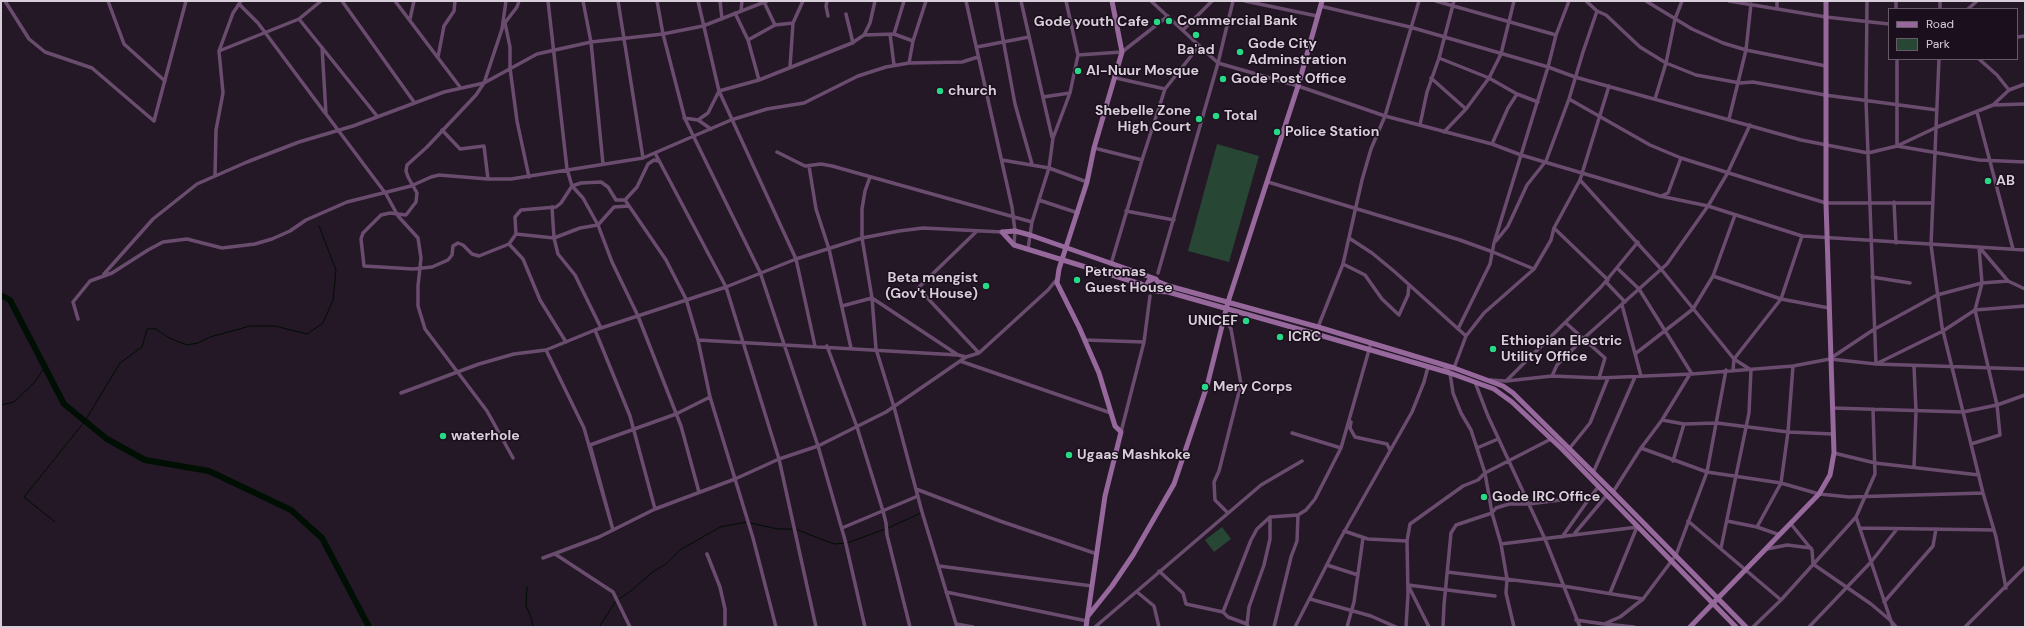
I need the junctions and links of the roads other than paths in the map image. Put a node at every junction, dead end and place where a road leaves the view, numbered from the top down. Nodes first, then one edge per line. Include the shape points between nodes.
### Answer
1 (5, 1) edge
2 (108, 1) edge
3 (186, 1) edge
4 (321, 1) edge
5 (342, 1) edge
6 (395, 1) edge
7 (414, 1) edge
8 (455, 1) edge
9 (506, 1) edge
10 (519, 1) edge
11 (548, 1) edge
12 (583, 1) edge
13 (618, 1) edge
14 (657, 1) edge
15 (698, 1) edge
16 (720, 1) edge
17 (742, 1) edge
18 (803, 1) edge
19 (827, 1) edge
20 (875, 1) edge
21 (904, 1) edge
22 (926, 1) edge
23 (966, 1) edge
24 (996, 1) edge
25 (1021, 1) edge
26 (1066, 1) edge
27 (1112, 1) edge
28 (1151, 1) edge
29 (1212, 1) edge
30 (1233, 1) edge
31 (1244, 1) edge
32 (1419, 1) edge
33 (1436, 1) edge
34 (1514, 1) edge
35 (1569, 1) edge
36 (1586, 1) edge
37 (1646, 1) edge
38 (1682, 1) edge
39 (1729, 1) edge
40 (1777, 1) edge
41 (1826, 1) edge
42 (1867, 1) edge
43 (1977, 1) edge
44 (766, 2) edge
45 (1743, 2) edge
46 (240, 3) edge
47 (1321, 3) edge
48 (1453, 3) edge
49 (1751, 4) junction
50 (1777, 8) junction
51 (1969, 8) edge
52 (741, 11) junction
53 (1597, 11) junction
54 (735, 13) junction
55 (846, 14) dead end
56 (828, 16) dead end
57 (1168, 16) junction
58 (1317, 16) junction
59 (1826, 17) junction
60 (299, 19) junction
61 (410, 19) junction
62 (722, 19) junction
63 (1675, 19) junction
64 (1510, 21) junction
65 (1868, 22) junction
66 (505, 23) junction
67 (793, 23) junction
68 (1888, 24) edge
69 (775, 25) junction
70 (703, 26) junction
71 (1410, 27) junction
72 (502, 29) junction
73 (1183, 30) junction
74 (265, 32) junction
75 (663, 34) junction
76 (890, 34) junction
77 (894, 34) junction
78 (1556, 34) junction
79 (864, 35) junction
80 (1029, 37) junction
81 (1443, 37) junction
82 (623, 39) junction
83 (748, 40) junction
84 (913, 41) junction
85 (591, 42) junction
86 (1004, 42) junction
87 (853, 43) junction
88 (1198, 46) junction
89 (977, 47) junction
90 (322, 48) junction
91 (1746, 50) junction
92 (219, 51) junction
93 (552, 51) junction
94 (1122, 52) junction
95 (1501, 54) junction
96 (1078, 55) junction
97 (438, 57) junction
98 (978, 57) junction
99 (1439, 58) junction
100 (1896, 60) edge
101 (1939, 60) edge
102 (1980, 60) edge
103 (909, 63) junction
104 (1218, 63) junction
105 (1666, 63) junction
106 (894, 65) junction
107 (1826, 66) junction
108 (790, 67) junction
109 (1548, 67) junction
110 (510, 68) junction
111 (1575, 77) junction
112 (1116, 78) junction
113 (1431, 78) junction
114 (1489, 78) junction
115 (759, 80) junction
116 (165, 81) junction
117 (484, 83) junction
118 (1740, 83) junction
119 (2025, 84) edge
120 (1298, 86) junction
121 (1609, 86) junction
122 (460, 87) junction
123 (1165, 89) junction
124 (719, 90) junction
125 (2009, 90) junction
126 (1070, 93) junction
127 (1516, 94) junction
128 (1825, 95) junction
129 (1043, 98) junction
130 (1569, 99) junction
131 (1655, 99) junction
132 (1866, 101) junction
133 (414, 102) junction
134 (1538, 102) junction
135 (1897, 104) junction
136 (2025, 104) edge
137 (1993, 105) junction
138 (1466, 109) junction
139 (1937, 110) junction
140 (1977, 112) junction
141 (326, 114) junction
142 (377, 116) junction
143 (1385, 116) junction
144 (1599, 117) junction
145 (684, 118) junction
146 (1729, 119) junction
147 (698, 120) junction
148 (731, 120) junction
149 (1420, 125) junction
150 (1750, 125) junction
151 (711, 128) junction
152 (1935, 128) junction
153 (442, 130) junction
154 (338, 131) junction
155 (1444, 132) junction
156 (693, 136) junction
157 (1053, 138) junction
158 (1492, 144) junction
159 (1827, 146) junction
160 (1897, 146) junction
161 (1094, 148) junction
162 (655, 152) junction
163 (777, 152) dead end
164 (1868, 153) junction
165 (1935, 153) junction
166 (1521, 155) junction
167 (643, 158) junction
168 (1681, 158) junction
169 (1002, 160) junction
170 (1142, 160) junction
171 (1990, 160) junction
172 (658, 161) junction
173 (1546, 161) junction
174 (2025, 162) edge
175 (603, 164) junction
176 (1032, 164) junction
177 (808, 166) junction
178 (1049, 168) junction
179 (567, 170) junction
180 (1582, 173) junction
181 (1727, 174) junction
182 (215, 176) junction
183 (870, 176) junction
184 (529, 177) junction
185 (488, 179) junction
186 (1580, 180) junction
187 (1087, 182) junction
188 (1268, 182) junction
189 (414, 185) junction
190 (572, 186) junction
191 (385, 192) junction
192 (1660, 196) junction
193 (625, 200) junction
194 (1039, 200) junction
195 (1894, 202) junction
196 (1826, 203) junction
197 (1870, 203) junction
198 (1933, 203) junction
199 (629, 206) junction
200 (1708, 206) junction
201 (552, 207) junction
202 (1357, 208) junction
203 (1126, 211) junction
204 (1078, 213) junction
205 (396, 214) junction
206 (1735, 215) junction
207 (1013, 216) junction
208 (1174, 220) junction
209 (1032, 222) junction
210 (598, 225) junction
211 (1554, 228) junction
212 (978, 231) junction
213 (1015, 231) junction
214 (1002, 232) junction
215 (516, 234) junction
216 (1030, 235) junction
217 (1802, 236) junction
218 (554, 238) junction
219 (862, 238) junction
220 (1349, 238) junction
221 (1828, 239) junction
222 (1870, 241) junction
223 (1638, 242) junction
224 (1494, 243) junction
225 (1896, 243) junction
226 (510, 244) junction
227 (1014, 245) junction
228 (1931, 245) junction
229 (1979, 247) junction
230 (1028, 248) junction
231 (829, 249) junction
232 (1067, 249) junction
233 (2013, 249) junction
234 (2025, 250) edge
235 (1493, 252) junction
236 (796, 259) junction
237 (1062, 260) junction
238 (1111, 264) junction
239 (1344, 264) junction
240 (420, 268) junction
241 (1617, 268) junction
242 (1661, 269) junction
243 (1534, 270) junction
244 (760, 272) junction
245 (103, 275) junction
246 (1713, 276) junction
247 (1872, 277) junction
248 (1057, 279) junction
249 (1156, 280) junction
250 (1607, 281) junction
251 (2008, 281) junction
252 (1910, 283) dead end
253 (1982, 283) junction
254 (1409, 285) junction
255 (726, 287) junction
256 (1639, 289) junction
257 (2025, 289) edge
258 (1152, 290) junction
259 (1937, 295) junction
260 (872, 298) junction
261 (686, 299) junction
262 (1781, 299) junction
263 (1228, 302) junction
264 (1623, 303) junction
265 (842, 306) junction
266 (2025, 306) edge
267 (1829, 308) junction
268 (1226, 309) junction
269 (1693, 309) junction
270 (1255, 310) junction
271 (1975, 310) junction
272 (638, 316) junction
273 (1253, 316) junction
274 (78, 319) dead end
275 (1225, 319) junction
276 (1566, 322) junction
277 (1304, 324) junction
278 (1318, 327) junction
279 (601, 328) junction
280 (1458, 329) junction
281 (595, 330) junction
282 (1302, 330) junction
283 (1665, 330) junction
284 (1873, 330) junction
285 (1943, 331) junction
286 (1466, 336) junction
287 (1584, 338) junction
288 (698, 340) junction
289 (1085, 340) junction
290 (566, 342) junction
291 (1144, 342) junction
292 (1371, 343) junction
293 (744, 344) junction
294 (784, 345) junction
295 (815, 346) junction
296 (827, 346) junction
297 (850, 348) junction
298 (876, 349) junction
299 (546, 350) junction
300 (1370, 350) junction
301 (1401, 352) junction
302 (979, 353) junction
303 (958, 354) junction
304 (1636, 354) junction
305 (966, 357) junction
306 (1400, 358) junction
307 (1734, 359) junction
308 (1830, 359) junction
309 (960, 361) junction
310 (1442, 364) junction
311 (1876, 364) junction
312 (1793, 366) junction
313 (1914, 366) junction
314 (1952, 366) junction
315 (1428, 367) junction
316 (1454, 368) junction
317 (1988, 368) junction
318 (2025, 369) edge
319 (1726, 370) junction
320 (1733, 370) junction
321 (1751, 370) junction
322 (456, 372) junction
323 (1450, 373) junction
324 (1691, 374) junction
325 (1552, 376) junction
326 (1641, 376) junction
327 (1635, 377) junction
328 (1600, 378) junction
329 (1608, 378) junction
330 (1490, 380) junction
331 (1506, 381) junction
332 (1475, 382) junction
333 (401, 393) dead end
334 (2025, 395) edge
335 (710, 398) junction
336 (1997, 405) junction
337 (894, 407) junction
338 (1832, 408) junction
339 (1873, 409) junction
340 (1916, 410) junction
341 (1963, 412) junction
342 (1111, 413) junction
343 (676, 414) junction
344 (1352, 414) junction
345 (1662, 420) junction
346 (1717, 423) junction
347 (1684, 424) junction
348 (857, 427) junction
349 (1746, 428) junction
350 (635, 430) junction
351 (1121, 432) junction
352 (1788, 432) junction
353 (1292, 433) dead end
354 (1834, 434) junction
355 (1498, 438) junction
356 (1551, 439) junction
357 (1971, 444) junction
358 (590, 445) junction
359 (818, 446) junction
360 (1341, 448) junction
361 (1477, 448) junction
362 (1641, 448) junction
363 (1569, 449) junction
364 (1390, 450) junction
365 (1834, 454) junction
366 (513, 458) dead end
367 (779, 459) junction
368 (1302, 461) dead end
369 (1509, 461) junction
370 (1673, 461) junction
371 (1875, 463) junction
372 (1914, 468) junction
373 (1707, 472) junction
374 (1484, 473) junction
375 (1593, 473) junction
376 (1979, 475) junction
377 (1737, 476) junction
378 (735, 479) junction
379 (1598, 483) junction
380 (1781, 483) junction
381 (916, 489) junction
382 (699, 492) junction
383 (1613, 492) junction
384 (1983, 493) junction
385 (1820, 494) junction
386 (1607, 495) junction
387 (918, 496) junction
388 (1591, 496) junction
389 (1865, 497) junction
390 (1621, 500) junction
391 (1529, 504) junction
392 (1617, 505) junction
393 (655, 509) junction
394 (883, 511) junction
395 (1227, 512) junction
396 (1492, 513) junction
397 (1298, 515) junction
398 (1856, 516) junction
399 (1270, 517) junction
400 (1688, 521) junction
401 (1727, 521) junction
402 (1791, 524) junction
403 (1638, 527) junction
404 (1758, 527) junction
405 (842, 528) junction
406 (1860, 528) junction
407 (1897, 529) junction
408 (1936, 529) junction
409 (614, 530) junction
410 (1994, 530) junction
411 (1344, 531) junction
412 (1575, 533) junction
413 (1780, 535) junction
414 (1562, 537) junction
415 (1363, 538) junction
416 (1546, 539) junction
417 (1407, 541) junction
418 (1501, 544) junction
419 (1721, 548) junction
420 (1811, 548) junction
421 (1767, 549) junction
422 (555, 554) junction
423 (707, 554) dead end
424 (1097, 554) junction
425 (1676, 555) junction
426 (543, 558) dead end
427 (1671, 561) junction
428 (1871, 562) junction
429 (1814, 564) junction
430 (1327, 565) junction
431 (940, 566) junction
432 (2025, 567) edge
433 (1746, 570) junction
434 (1159, 571) junction
435 (1447, 572) junction
436 (1358, 575) junction
437 (1507, 579) junction
438 (1092, 586) junction
439 (1408, 586) junction
440 (1563, 586) junction
441 (2006, 587) junction
442 (1848, 588) junction
443 (1445, 590) junction
444 (946, 592) junction
445 (1137, 592) junction
446 (1610, 593) junction
447 (1495, 596) dead end
448 (1643, 599) junction
449 (1718, 599) junction
450 (1310, 600) junction
451 (1781, 600) junction
452 (1884, 602) junction
453 (1714, 604) junction
454 (1352, 610) junction
455 (1223, 612) junction
456 (1087, 618) junction
457 (1576, 620) junction
458 (1890, 620) junction
459 (1604, 624) junction
460 (956, 625) edge
461 (1248, 626) edge
462 (630, 627) edge
463 (724, 627) edge
464 (776, 627) edge
465 (816, 627) edge
466 (866, 627) edge
467 (910, 627) edge
468 (973, 627) edge
469 (1086, 627) edge
470 (1095, 627) edge
471 (1159, 627) edge
472 (1274, 627) edge
473 (1295, 627) edge
474 (1348, 627) edge
475 (1396, 627) edge
476 (1406, 627) edge
477 (1428, 627) edge
478 (1443, 627) edge
479 (1514, 627) edge
480 (1580, 627) edge
481 (1634, 627) edge
482 (1690, 627) edge
483 (1736, 627) edge
484 (1746, 627) edge
485 (1753, 627) edge
486 (1809, 627) edge
487 (1893, 627) edge
488 (1896, 627) edge
489 (1965, 627) edge

1 - 116 street via 29,39 45,52 92,68 154,121
2 - 116 street via 124,44
3 - 116 street
4 - 60 street
5 - 133 street
6 - 61 street
7 - 61 street
8 - 97 street via 454,11 444,26
9 - 72 street
10 - 66 street
11 - 93 street
12 - 85 street
13 - 82 street
14 - 75 street
15 - 70 street
16 - 62 street
17 - 52 street
18 - 67 street
19 - 56 street
20 - 79 street via 870,23
21 - 77 street
22 - 84 street
23 - 89 street
24 - 86 street
25 - 80 street
26 - 96 street
27 - 94 street
28 - 57 street
29 - 73 street
30 - 104 street
31 - 58 street
32 - 71 street
33 - 48 street
34 - 64 street
35 - 78 street
36 - 53 street
37 - 63 street
38 - 63 street
39 - 45 street
40 - 50 street
41 - 59 street
42 - 65 street
43 - 51 street
44 - 52 street
44 - 69 street
45 - 49 street
46 - 74 street
46 - 92 street via 233,13
47 - 58 street
47 - 71 street
48 - 64 street
48 - 81 street
49 - 50 street
49 - 91 street
50 - 59 street
52 - 54 street
53 - 105 street via 1606,14 1640,47
53 - 111 street
54 - 62 street
54 - 83 street
55 - 87 street
57 - 73 street
57 - 94 street
58 - 120 street
59 - 65 street
59 - 107 street
60 - 74 street
60 - 90 street
61 - 97 street
62 - 70 street
63 - 91 street via 1723,43
63 - 105 street
64 - 78 street
64 - 95 street
65 - 68 street
65 - 132 street
66 - 72 street
66 - 110 street via 510,47
67 - 69 street
67 - 108 street
69 - 83 street
70 - 75 street
70 - 124 street
71 - 81 street
71 - 143 street
72 - 117 street
73 - 88 street
74 - 92 street
74 - 141 street
75 - 82 street
75 - 145 street
76 - 77 street
76 - 79 street
76 - 106 street
77 - 84 street
78 - 109 street
79 - 87 street
80 - 86 street
80 - 129 street
81 - 95 street
81 - 99 street
82 - 85 street
82 - 167 street
83 - 115 street
84 - 103 street
85 - 93 street
85 - 175 street
86 - 89 street
86 - 176 street via 1015,104
87 - 108 street
88 - 104 street
88 - 123 street
89 - 98 street
90 - 141 street
90 - 142 street
91 - 107 street
91 - 118 street
92 - 182 street via 223,93 216,130
93 - 110 street via 537,54
93 - 179 street
94 - 96 street
94 - 112 street
95 - 109 street
95 - 114 street
96 - 126 street
97 - 122 street
98 - 103 street via 962,62
98 - 169 street
99 - 113 street
99 - 114 street
100 - 135 street
101 - 139 street
102 - 125 street
103 - 106 street
104 - 120 street
104 - 208 street
105 - 118 street via 1696,75
105 - 131 street
106 - 148 street via 858,76 804,103 767,109
107 - 128 street
108 - 115 street
109 - 111 street
109 - 134 street
110 - 117 street
110 - 184 street via 517,121
111 - 121 street
111 - 130 street
112 - 123 street
112 - 161 street
113 - 138 street
113 - 149 street
114 - 127 street
114 - 138 street
115 - 124 street
117 - 122 street
117 - 153 street via 476,95
118 - 128 street via 1754,82
118 - 146 street
119 - 125 street
120 - 143 street
120 - 188 street
121 - 131 street
121 - 144 street
122 - 133 street
123 - 170 street
124 - 147 street via 708,113
124 - 148 street
125 - 137 street
126 - 129 street
126 - 157 street
127 - 134 street
127 - 158 street
128 - 132 street
128 - 159 street
129 - 157 street
130 - 144 street
130 - 173 street
131 - 146 street
132 - 135 street
132 - 164 street
133 - 142 street
134 - 166 street
135 - 139 street
135 - 160 street
136 - 137 street
137 - 140 street
138 - 155 street
139 - 152 street
140 - 152 street
140 - 171 street
141 - 154 street
142 - 154 street
143 - 149 street
143 - 202 street via 1371,149
144 - 168 street
144 - 180 street
145 - 147 street
145 - 156 street
146 - 150 street
147 - 151 street
148 - 151 street
148 - 236 street
149 - 155 street
150 - 159 street
150 - 181 street
151 - 156 street
152 - 160 street
152 - 165 street
153 - 185 street via 460,149 484,146
153 - 189 street via 407,165 408,177
154 - 182 street via 299,142
154 - 191 street
155 - 158 street
156 - 162 street
156 - 244 street
157 - 178 street
158 - 166 street
159 - 164 street
159 - 196 street
160 - 164 street
160 - 165 street
161 - 170 street
161 - 187 street
162 - 167 street
162 - 172 street
163 - 177 street
164 - 197 street
165 - 171 street
165 - 198 street
166 - 173 street
166 - 224 street
167 - 175 street
168 - 181 street
168 - 192 street via 1668,193
169 - 176 street
169 - 207 street
170 - 203 street
171 - 174 street
171 - 233 street
172 - 193 street via 654,160 648,164 637,188
172 - 255 street
173 - 180 street
173 - 224 street via 1527,185 1508,226
175 - 179 street
176 - 178 street
177 - 183 street via 821,164
177 - 231 street via 816,209
178 - 187 street
178 - 194 street
179 - 184 street
179 - 190 street
180 - 186 street
180 - 192 street
181 - 196 street
181 - 200 street
182 - 245 street via 197,184 153,219
183 - 207 street
183 - 219 street via 862,209
184 - 185 street
185 - 189 street via 439,175
186 - 211 street
186 - 223 street via 1594,198
187 - 204 street
188 - 202 street
188 - 263 street
189 - 191 street
189 - 205 street via 417,199 410,211 406,215
190 - 193 street via 601,182 608,187 616,200
190 - 201 street via 561,204
190 - 210 street via 583,198
191 - 205 street
191 - 245 street via 347,202 306,220 290,231 255,244 222,248 187,238 163,242 112,273
192 - 200 street
193 - 199 street
194 - 204 street
194 - 209 street
195 - 197 street
195 - 198 street
195 - 225 street
196 - 197 street
196 - 221 street
197 - 222 street
198 - 228 street
199 - 210 street via 614,207
199 - 261 street via 666,260
200 - 206 street
200 - 242 street via 1672,259
201 - 215 street via 521,210 515,217
201 - 218 street
202 - 220 street
202 - 235 street
203 - 208 street
203 - 238 street
204 - 232 street
205 - 240 street via 418,238 422,258
205 - 240 street via 381,215 363,233 361,239 364,266
206 - 217 street
206 - 246 street
207 - 209 street
207 - 213 street
208 - 249 street
209 - 216 street
210 - 218 street via 580,228
210 - 272 street via 612,262
211 - 243 street via 1551,240
211 - 250 street
212 - 214 street
212 - 219 street via 923,228
212 - 302 street via 918,288
213 - 214 street
213 - 216 street
213 - 227 street
214 - 227 street
215 - 218 street
215 - 226 street
216 - 230 street
216 - 232 street
217 - 221 street
217 - 262 street
218 - 279 street via 558,254 575,275
219 - 231 street
219 - 260 street
220 - 239 street
220 - 254 street via 1372,253
221 - 222 street
221 - 267 street
222 - 225 street
222 - 247 street
223 - 241 street
223 - 242 street
224 - 235 street
225 - 228 street
226 - 240 street via 476,256 469,253 463,245 455,244 452,255 443,263
226 - 290 street via 523,259 540,300
227 - 230 street
228 - 229 street
228 - 259 street
229 - 233 street
229 - 251 street
229 - 253 street
230 - 237 street
231 - 236 street
231 - 265 street
232 - 237 street
232 - 238 street
233 - 234 street
235 - 243 street
235 - 280 street via 1487,274
236 - 244 street
236 - 295 street
237 - 248 street
237 - 258 street
238 - 249 street
239 - 254 street via 1365,275 1382,299 1399,315 1408,295
239 - 278 street
240 - 322 street via 418,306 425,329
241 - 250 street
241 - 256 street
242 - 256 street
242 - 269 street
243 - 286 street via 1484,313
244 - 255 street
244 - 294 street
245 - 274 street via 90,281 74,299 73,306
246 - 262 street
246 - 269 street
247 - 252 street
247 - 284 street
248 - 289 street via 1057,287
248 - 302 street
249 - 258 street via 1160,286
249 - 258 street via 1148,282
249 - 263 street
250 - 264 street
250 - 276 street
251 - 253 street
251 - 257 street
253 - 259 street
253 - 271 street
254 - 280 street
255 - 261 street
255 - 293 street
256 - 264 street
256 - 283 street
258 - 268 street via 1168,292
258 - 291 street
259 - 284 street
259 - 285 street
260 - 265 street
260 - 298 street
260 - 303 street
261 - 272 street
261 - 288 street
262 - 267 street
262 - 307 street
263 - 268 street
263 - 270 street
264 - 287 street
264 - 304 street
265 - 297 street
266 - 271 street
267 - 308 street
268 - 273 street
268 - 275 street
269 - 283 street
269 - 307 street
270 - 273 street
270 - 277 street
271 - 285 street
271 - 317 street
272 - 279 street
272 - 343 street
273 - 282 street
275 - 395 street via 1231,329 1241,384 1214,482 1215,500
275 - 456 street via 1207,386 1174,484 1134,555
276 - 287 street
276 - 331 street
277 - 278 street
277 - 282 street
278 - 292 street
279 - 281 street
280 - 286 street
281 - 290 street
281 - 350 street
282 - 300 street
283 - 304 street
283 - 324 street
284 - 308 street
284 - 311 street
285 - 311 street
285 - 314 street
286 - 316 street
287 - 325 street via 1557,366
287 - 328 street via 1605,358
288 - 293 street
288 - 335 street
289 - 291 street
289 - 342 street via 1099,373
290 - 299 street
291 - 351 street
292 - 300 street
292 - 301 street
293 - 294 street
293 - 367 street
294 - 295 street
294 - 359 street
295 - 296 street
296 - 297 street
296 - 348 street
297 - 298 street
298 - 303 street
298 - 337 street
299 - 322 street via 514,354
299 - 358 street via 567,390
300 - 306 street
300 - 344 street
301 - 306 street
301 - 310 street
302 - 305 street
303 - 305 street
304 - 326 street
305 - 309 street
306 - 315 street
307 - 320 street
307 - 321 street
308 - 311 street
308 - 312 street
308 - 338 street
309 - 337 street
309 - 342 street
310 - 316 street
310 - 323 street
311 - 313 street
312 - 321 street
312 - 352 street
313 - 314 street
313 - 340 street
314 - 317 street
314 - 341 street
315 - 323 street
315 - 364 street via 1412,412
316 - 330 street
317 - 318 street
317 - 336 street
319 - 320 street
319 - 324 street
319 - 346 street
320 - 321 street
321 - 349 street
322 - 333 street
322 - 366 street via 487,411
323 - 332 street
323 - 361 street via 1453,394
324 - 326 street
324 - 345 street
325 - 328 street
325 - 331 street
326 - 327 street
327 - 329 street
327 - 375 street
328 - 329 street
329 - 363 street via 1593,418
330 - 331 street
330 - 363 street via 1513,393
332 - 355 street
332 - 356 street via 1494,389 1512,402
334 - 336 street
335 - 343 street
335 - 378 street
336 - 341 street
336 - 357 street via 2000,435
337 - 348 street
337 - 381 street
338 - 339 street
338 - 354 street
339 - 340 street
339 - 371 street
340 - 341 street
340 - 372 street
341 - 357 street
342 - 351 street via 1115,426
343 - 350 street
343 - 382 street
344 - 360 street
344 - 364 street via 1350,428 1355,437 1387,444
345 - 347 street
345 - 362 street
346 - 347 street
346 - 349 street
346 - 373 street
347 - 370 street
348 - 359 street
348 - 394 street
349 - 352 street
349 - 377 street
350 - 358 street
350 - 393 street
351 - 424 street via 1108,478
352 - 354 street
352 - 380 street
353 - 360 street
354 - 365 street
355 - 361 street
355 - 369 street
356 - 369 street
356 - 379 street
357 - 376 street
358 - 409 street
359 - 367 street
359 - 405 street
360 - 397 street via 1315,499
361 - 374 street
362 - 370 street
362 - 383 street
363 - 375 street
364 - 411 street
365 - 371 street
365 - 385 street via 1830,475
367 - 378 street
367 - 465 street
368 - 395 street via 1261,485
369 - 374 street
369 - 391 street
370 - 373 street
371 - 372 street
371 - 389 street via 1875,474
372 - 376 street
373 - 377 street
373 - 400 street
374 - 396 street
374 - 417 street via 1478,480 1463,486 1410,524
375 - 379 street
376 - 384 street
377 - 380 street
377 - 401 street
378 - 382 street
378 - 464 street
379 - 383 street
379 - 386 street
379 - 388 street
380 - 385 street
380 - 404 street
381 - 387 street
381 - 424 street
382 - 393 street
383 - 390 street
384 - 389 street
384 - 410 street
385 - 389 street via 1849,498
385 - 402 street
386 - 392 street
386 - 412 street
387 - 394 street
387 - 431 street
388 - 391 street
388 - 414 street
389 - 398 street
390 - 392 street
390 - 425 street
391 - 396 street via 1509,504 1496,508
391 - 416 street
392 - 403 street
393 - 409 street
394 - 405 street
394 - 467 street
395 - 434 street
396 - 418 street
396 - 435 street via 1456,525 1452,533
397 - 399 street
397 - 472 street via 1296,541
398 - 406 street
398 - 429 street
399 - 455 street via 1258,529 1252,540
399 - 461 street via 1270,539 1249,607
400 - 419 street
400 - 425 street
401 - 404 street
401 - 419 street
402 - 413 street
402 - 420 street
403 - 412 street
403 - 427 street
403 - 446 street
404 - 413 street
405 - 466 street
406 - 407 street
406 - 428 street
407 - 408 street
407 - 428 street
408 - 410 street
408 - 452 street via 1933,546
409 - 422 street
410 - 441 street
411 - 415 street
411 - 430 street
412 - 414 street
413 - 421 street
414 - 416 street
415 - 417 street
415 - 436 street
416 - 418 street
416 - 440 street
417 - 439 street
418 - 437 street
419 - 433 street
420 - 421 street via 1787,545
420 - 429 street
421 - 433 street
422 - 426 street
422 - 462 street via 613,592
423 - 463 street via 720,586 725,610
424 - 438 street
425 - 427 street
425 - 449 street
427 - 448 street
427 - 453 street
428 - 442 street
428 - 452 street
429 - 442 street
429 - 451 street
430 - 436 street
430 - 450 street
431 - 438 street
431 - 444 street
432 - 441 street
433 - 449 street
433 - 451 street
434 - 445 street
434 - 455 street via 1183,593 1186,604
435 - 437 street
435 - 443 street
436 - 454 street
437 - 440 street
437 - 479 street via 1506,592
438 - 456 street
439 - 443 street
439 - 476 street
439 - 477 street
440 - 446 street
440 - 457 street
441 - 489 street
442 - 458 street
442 - 486 street
443 - 447 street
443 - 478 street
444 - 456 street
444 - 460 street
445 - 470 street
445 - 471 street via 1154,606
446 - 448 street
448 - 459 street via 1620,617
449 - 453 street
449 - 484 street
450 - 454 street
450 - 473 street
451 - 485 street
452 - 458 street
453 - 482 street
453 - 483 street
454 - 474 street
454 - 475 street
455 - 461 street
456 - 469 street
457 - 459 street
457 - 480 street
458 - 487 street
458 - 488 street
459 - 481 street
460 - 468 street

